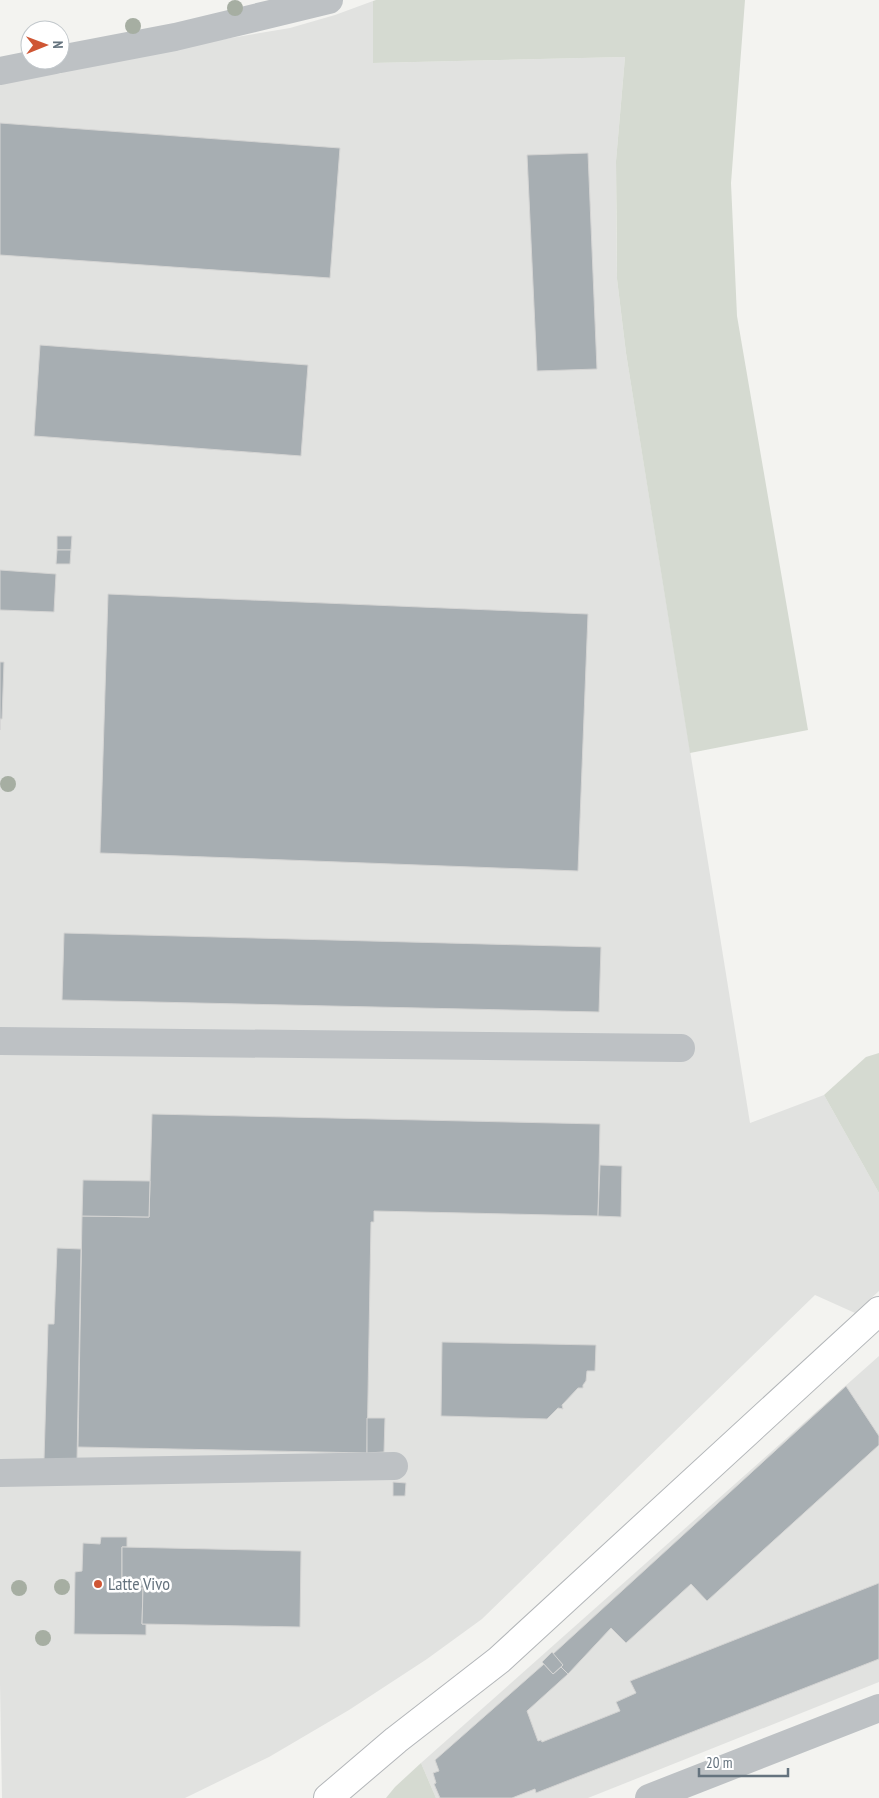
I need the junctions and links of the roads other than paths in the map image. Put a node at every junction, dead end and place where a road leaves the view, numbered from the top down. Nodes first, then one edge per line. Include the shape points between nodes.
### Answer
1 (329, 0) edge
2 (70, 57) edge
3 (20, 67) edge
4 (0, 71) edge
5 (0, 1041) edge
6 (681, 1048) dead end
7 (879, 1311) edge
8 (394, 1466) dead end
9 (0, 1473) edge
10 (879, 1708) edge
11 (661, 1796) edge
12 (328, 1798) edge

1 - 2 street
3 - 4 street
5 - 6 street
7 - 12 main road via 499,1660
8 - 9 street
10 - 11 street

